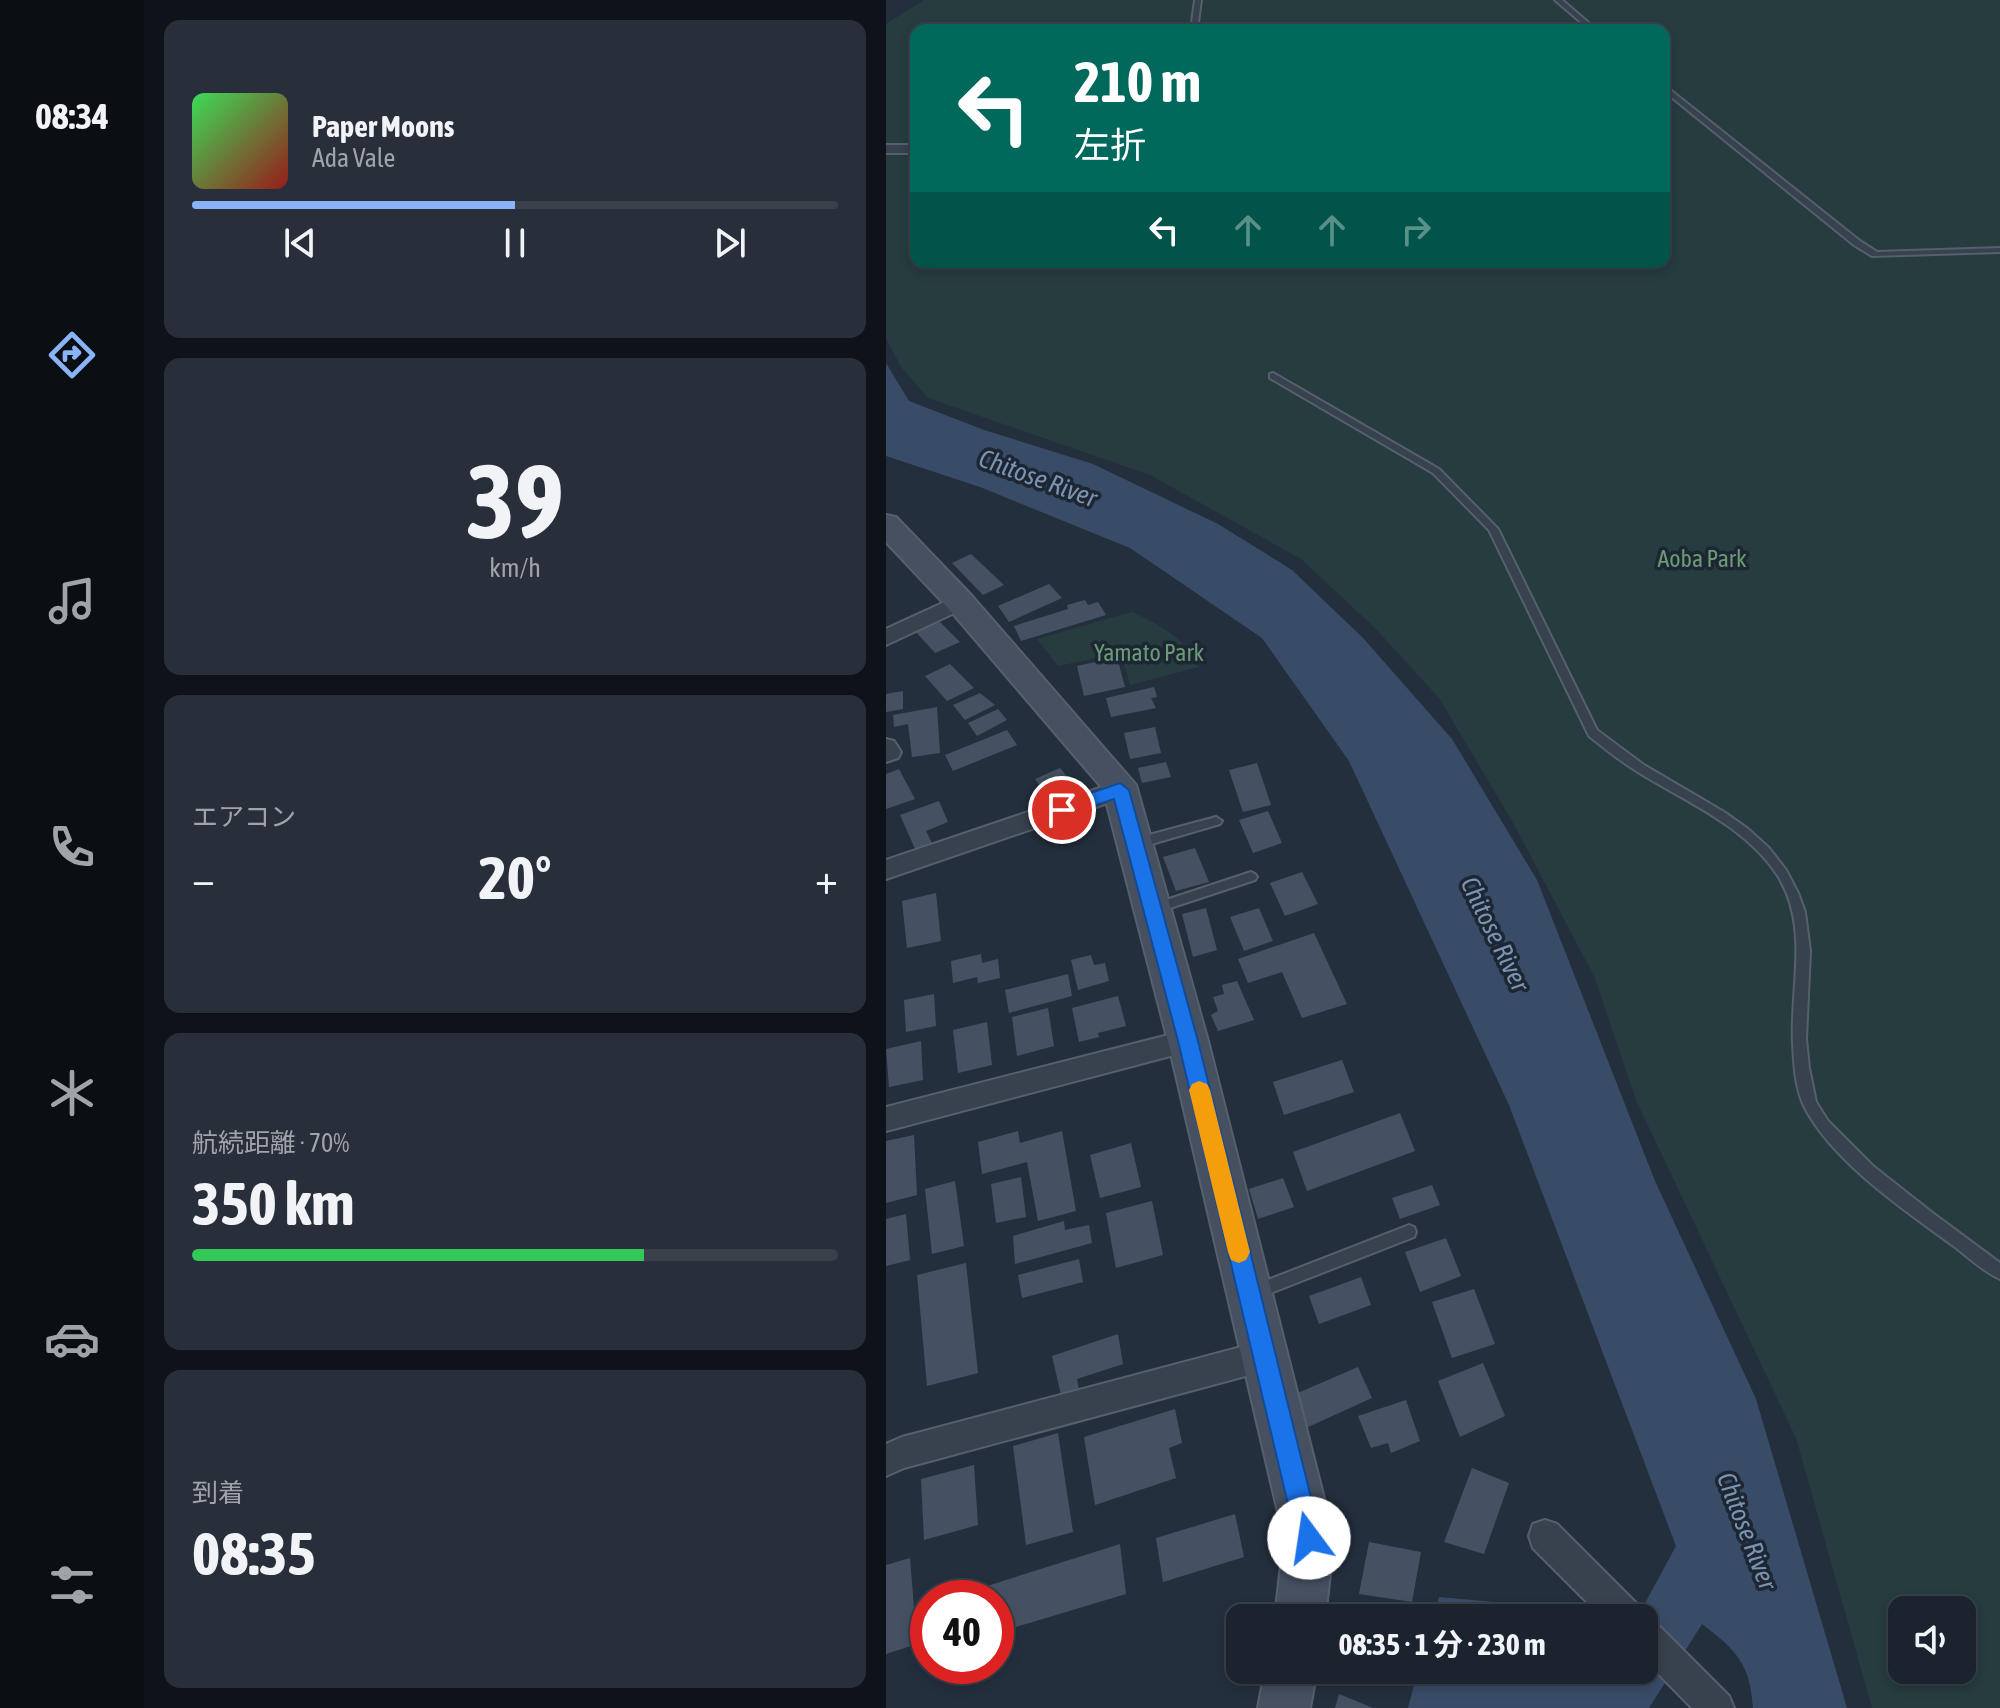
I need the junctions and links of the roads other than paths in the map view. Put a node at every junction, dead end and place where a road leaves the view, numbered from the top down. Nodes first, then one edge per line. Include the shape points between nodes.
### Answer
1 (1198, 0) edge
2 (1558, 0) edge
3 (1195, 24) edge
4 (1587, 24) edge
5 (1670, 92) edge
6 (886, 149) edge
7 (910, 149) edge
8 (2000, 250) edge
9 (1273, 376) dead end
10 (886, 524) edge
11 (960, 602) junction
12 (886, 638) edge
13 (886, 747) edge
14 (886, 754) edge
15 (1120, 790) junction
16 (1216, 821) dead end
17 (1135, 844) junction
18 (886, 870) edge
19 (1251, 877) dead end
20 (1152, 909) junction
21 (1188, 1041) junction
22 (886, 1119) edge
23 (1409, 1232) dead end
24 (2000, 1272) edge
25 (1249, 1294) junction
26 (1264, 1356) junction
27 (886, 1460) edge
28 (1556, 1548) dead end
29 (1302, 1604) edge
30 (1613, 1604) edge
31 (1658, 1649) edge
32 (1288, 1684) edge
33 (1284, 1708) edge
34 (1717, 1708) edge

1 - 3 lane
2 - 4 lane
5 - 8 lane via 1875,254
6 - 7 street
9 - 24 lane via 1436,471 1493,529 1593,733 1614,753 1748,836 1780,870 1798,903 1806,957 1798,1035 1810,1104 1844,1150
10 - 11 street
11 - 12 street
11 - 15 street
13 - 14 street
15 - 17 street
15 - 18 street
16 - 17 lane
17 - 20 street
19 - 20 lane
20 - 21 street
21 - 22 street
21 - 25 street
23 - 25 lane
25 - 26 street
26 - 27 street
26 - 29 street via 1309,1538
28 - 30 street
31 - 34 street
32 - 33 street

